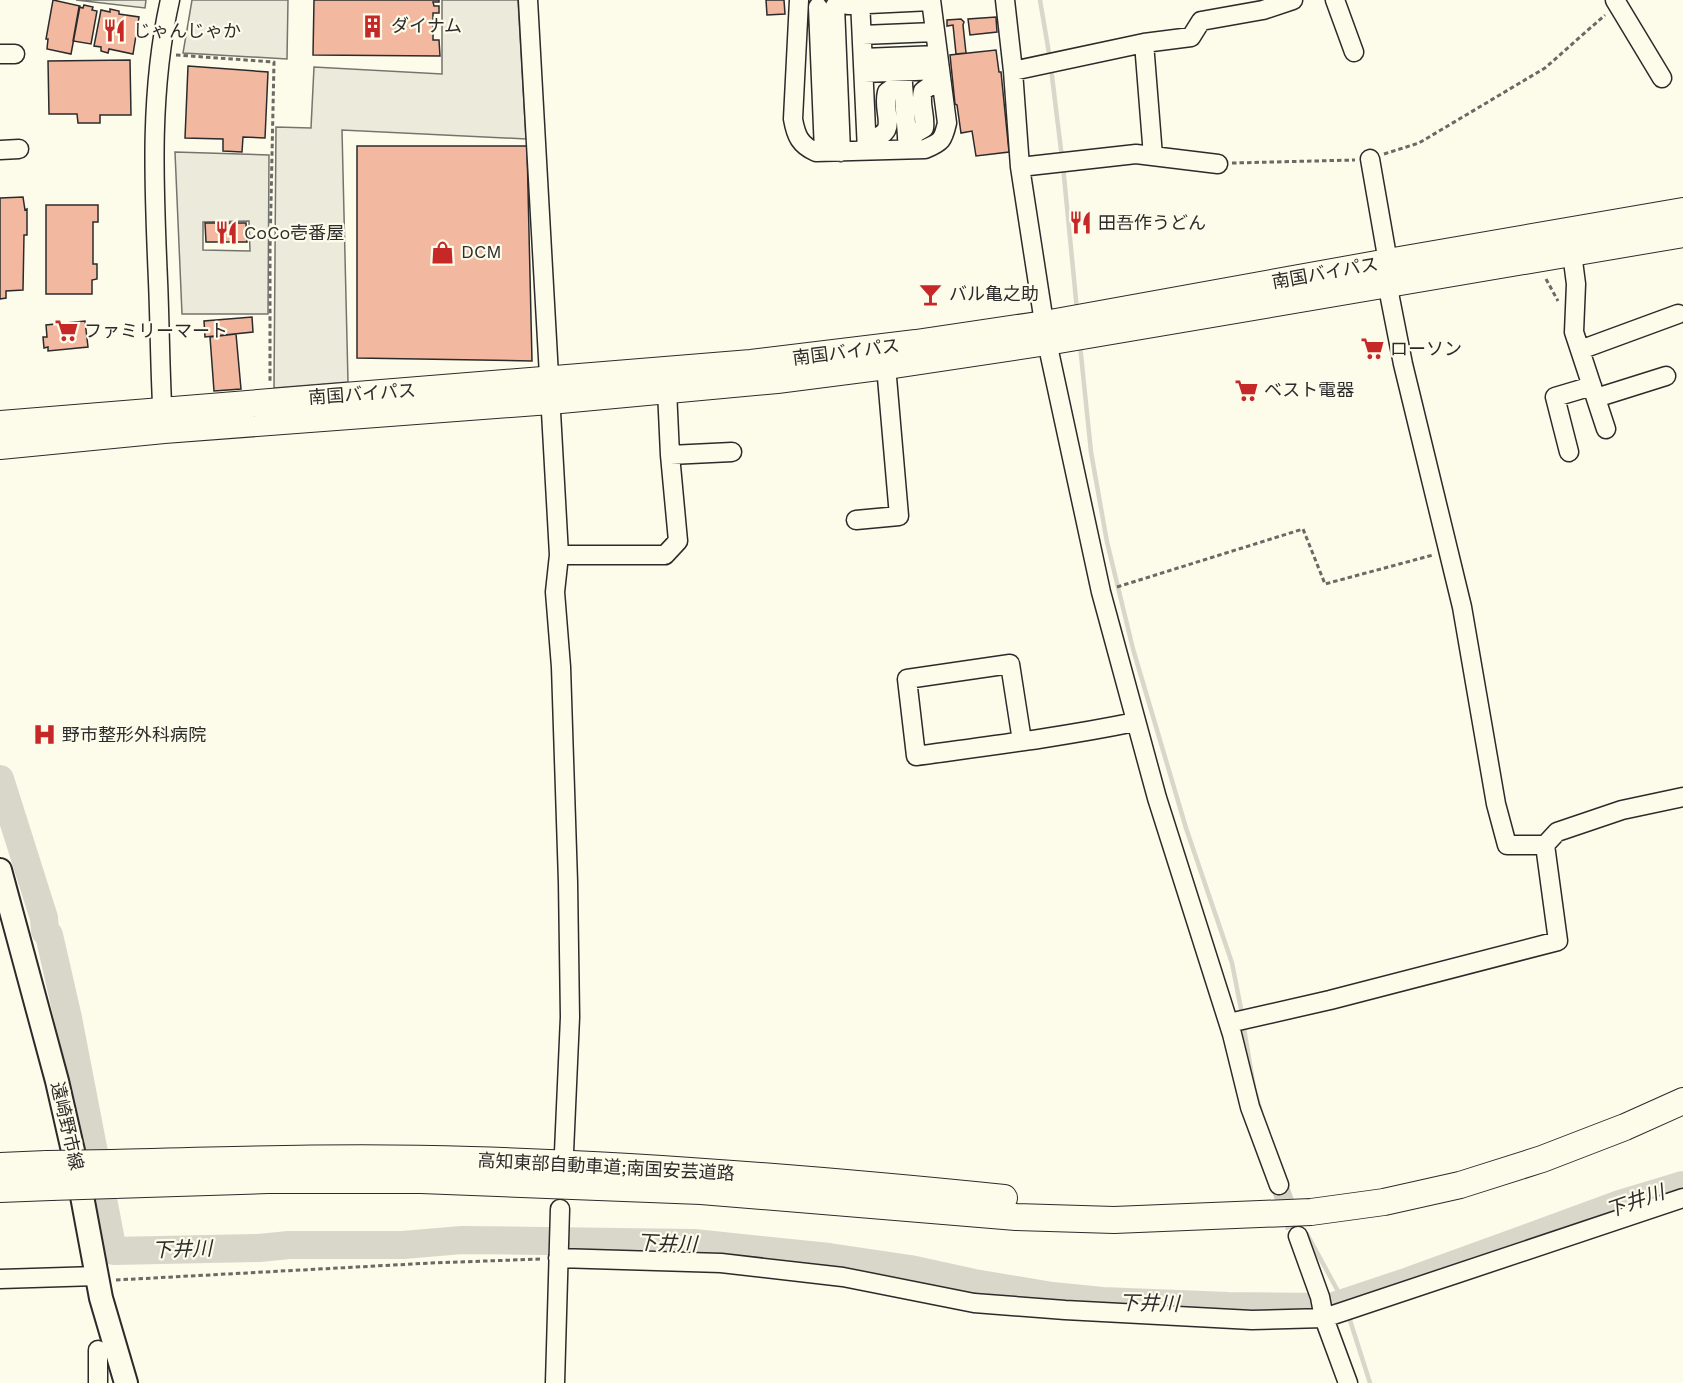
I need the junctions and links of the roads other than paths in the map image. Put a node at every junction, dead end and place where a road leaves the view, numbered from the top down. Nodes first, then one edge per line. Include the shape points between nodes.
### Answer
1 (170, 0) edge
2 (528, 0) edge
3 (931, 0) edge
4 (1005, 0) edge
5 (1293, 0) edge
6 (1335, 0) edge
7 (860, 2) edge
8 (1616, 2) edge
9 (798, 4) edge
10 (826, 6) junction
11 (935, 32) junction
12 (862, 34) junction
13 (1144, 43) junction
14 (1354, 52) dead end
15 (863, 65) junction
16 (940, 70) junction
17 (1013, 71) junction
18 (903, 78) junction
19 (1662, 78) dead end
20 (908, 144) junction
21 (867, 145) junction
22 (19, 149) dead end
23 (0, 150) edge
24 (832, 152) junction
25 (1153, 156) junction
26 (1370, 159) road end
27 (1218, 164) road end
28 (1020, 167) junction
29 (1683, 211) edge
30 (1683, 234) edge
31 (1572, 253) junction
32 (1388, 273) junction
33 (1678, 315) dead end
34 (1046, 333) junction
35 (1580, 350) junction
36 (886, 366) junction
37 (1666, 376) dead end
38 (550, 390) junction
39 (667, 390) junction
40 (1594, 392) junction
41 (163, 420) junction
42 (0, 424) edge
43 (1606, 429) dead end
44 (0, 446) edge
45 (732, 452) dead end
46 (1569, 452) dead end
47 (670, 455) junction
48 (856, 520) dead end
49 (559, 555) junction
50 (1135, 722) junction
51 (1022, 741) junction
52 (1683, 797) edge
53 (1545, 845) junction
54 (0, 870) edge
55 (1229, 1023) junction
56 (1683, 1101) edge
57 (564, 1152) dead end
58 (0, 1166) edge
59 (49, 1176) junction
60 (1278, 1185) tunnel mouth
61 (0, 1189) edge
62 (1683, 1198) edge
63 (560, 1209) dead end
64 (1298, 1236) tunnel mouth
65 (558, 1258) junction
66 (98, 1278) junction
67 (0, 1279) edge
68 (1324, 1318) junction
69 (98, 1350) dead end
70 (98, 1383) edge
71 (126, 1383) edge
72 (555, 1383) edge
73 (1347, 1383) edge

1 - 41 street via 157,74 154,146
2 - 38 street
3 - 7 street
3 - 11 street
4 - 17 street
5 - 13 street via 1202,21 1191,37
6 - 14 street
7 - 10 street
7 - 12 street
8 - 19 street
9 - 10 street
9 - 24 street via 793,119 796,135 804,147
10 - 24 street
11 - 12 street
11 - 16 street
12 - 15 street
13 - 17 street
13 - 25 street
15 - 16 street
15 - 18 street
15 - 21 street
16 - 18 street
16 - 20 street via 947,123 944,138 925,149
17 - 28 street
18 - 20 street
18 - 21 street via 884,100 887,129
20 - 21 street
21 - 24 street
22 - 23 street
25 - 27 street
25 - 28 street via 1136,154
26 - 32 street
28 - 34 street
29 - 32 highway, 南国バイパス
30 - 31 highway, 南国バイパス
31 - 32 highway, 南国バイパス
31 - 35 street via 1576,284 1574,332
32 - 34 highway, 南国バイパス
32 - 53 street via 1403,363 1462,607 1496,804 1507,845
33 - 35 street
34 - 36 highway, 南国バイパス
34 - 38 highway, 南国バイパス via 916,343
34 - 50 street via 1101,592
35 - 40 street
36 - 39 highway, 南国バイパス
36 - 48 street via 899,516
37 - 40 street
38 - 39 highway, 南国バイパス
38 - 41 highway, 南国バイパス
38 - 41 highway, 南国バイパス via 270,401
38 - 49 street
39 - 47 street
40 - 43 street
40 - 46 street via 1555,397
41 - 42 highway, 南国バイパス
41 - 44 highway, 南国バイパス
45 - 47 street
47 - 49 street via 678,541 665,555
49 - 57 street via 555,592 561,667 570,1017
50 - 51 street
50 - 55 street
51 - 51 street via 916,756 908,680 1010,664
52 - 53 street via 1622,810 1557,832
53 - 55 street via 1558,941 1342,998
54 - 66 main road, 遠崎野市線 via 74,1154
55 - 60 street via 1250,1107
56 - 59 highway, 高知東部自動車道;南国安芸道路, bridge via 1542,1159 1460,1185 1384,1202 1311,1212 1210,1217 770,1176 470,1160 315,1159
58 - 59 highway, 高知東部自動車道;南国安芸道路
59 - 61 highway, 高知東部自動車道;南国安芸道路
62 - 68 street
63 - 65 street
64 - 68 street
65 - 68 street via 721,1263 843,1277 974,1302 1065,1310 1252,1320
65 - 72 street
66 - 67 street
66 - 71 main road, 遠崎野市線
68 - 73 street
69 - 70 street

